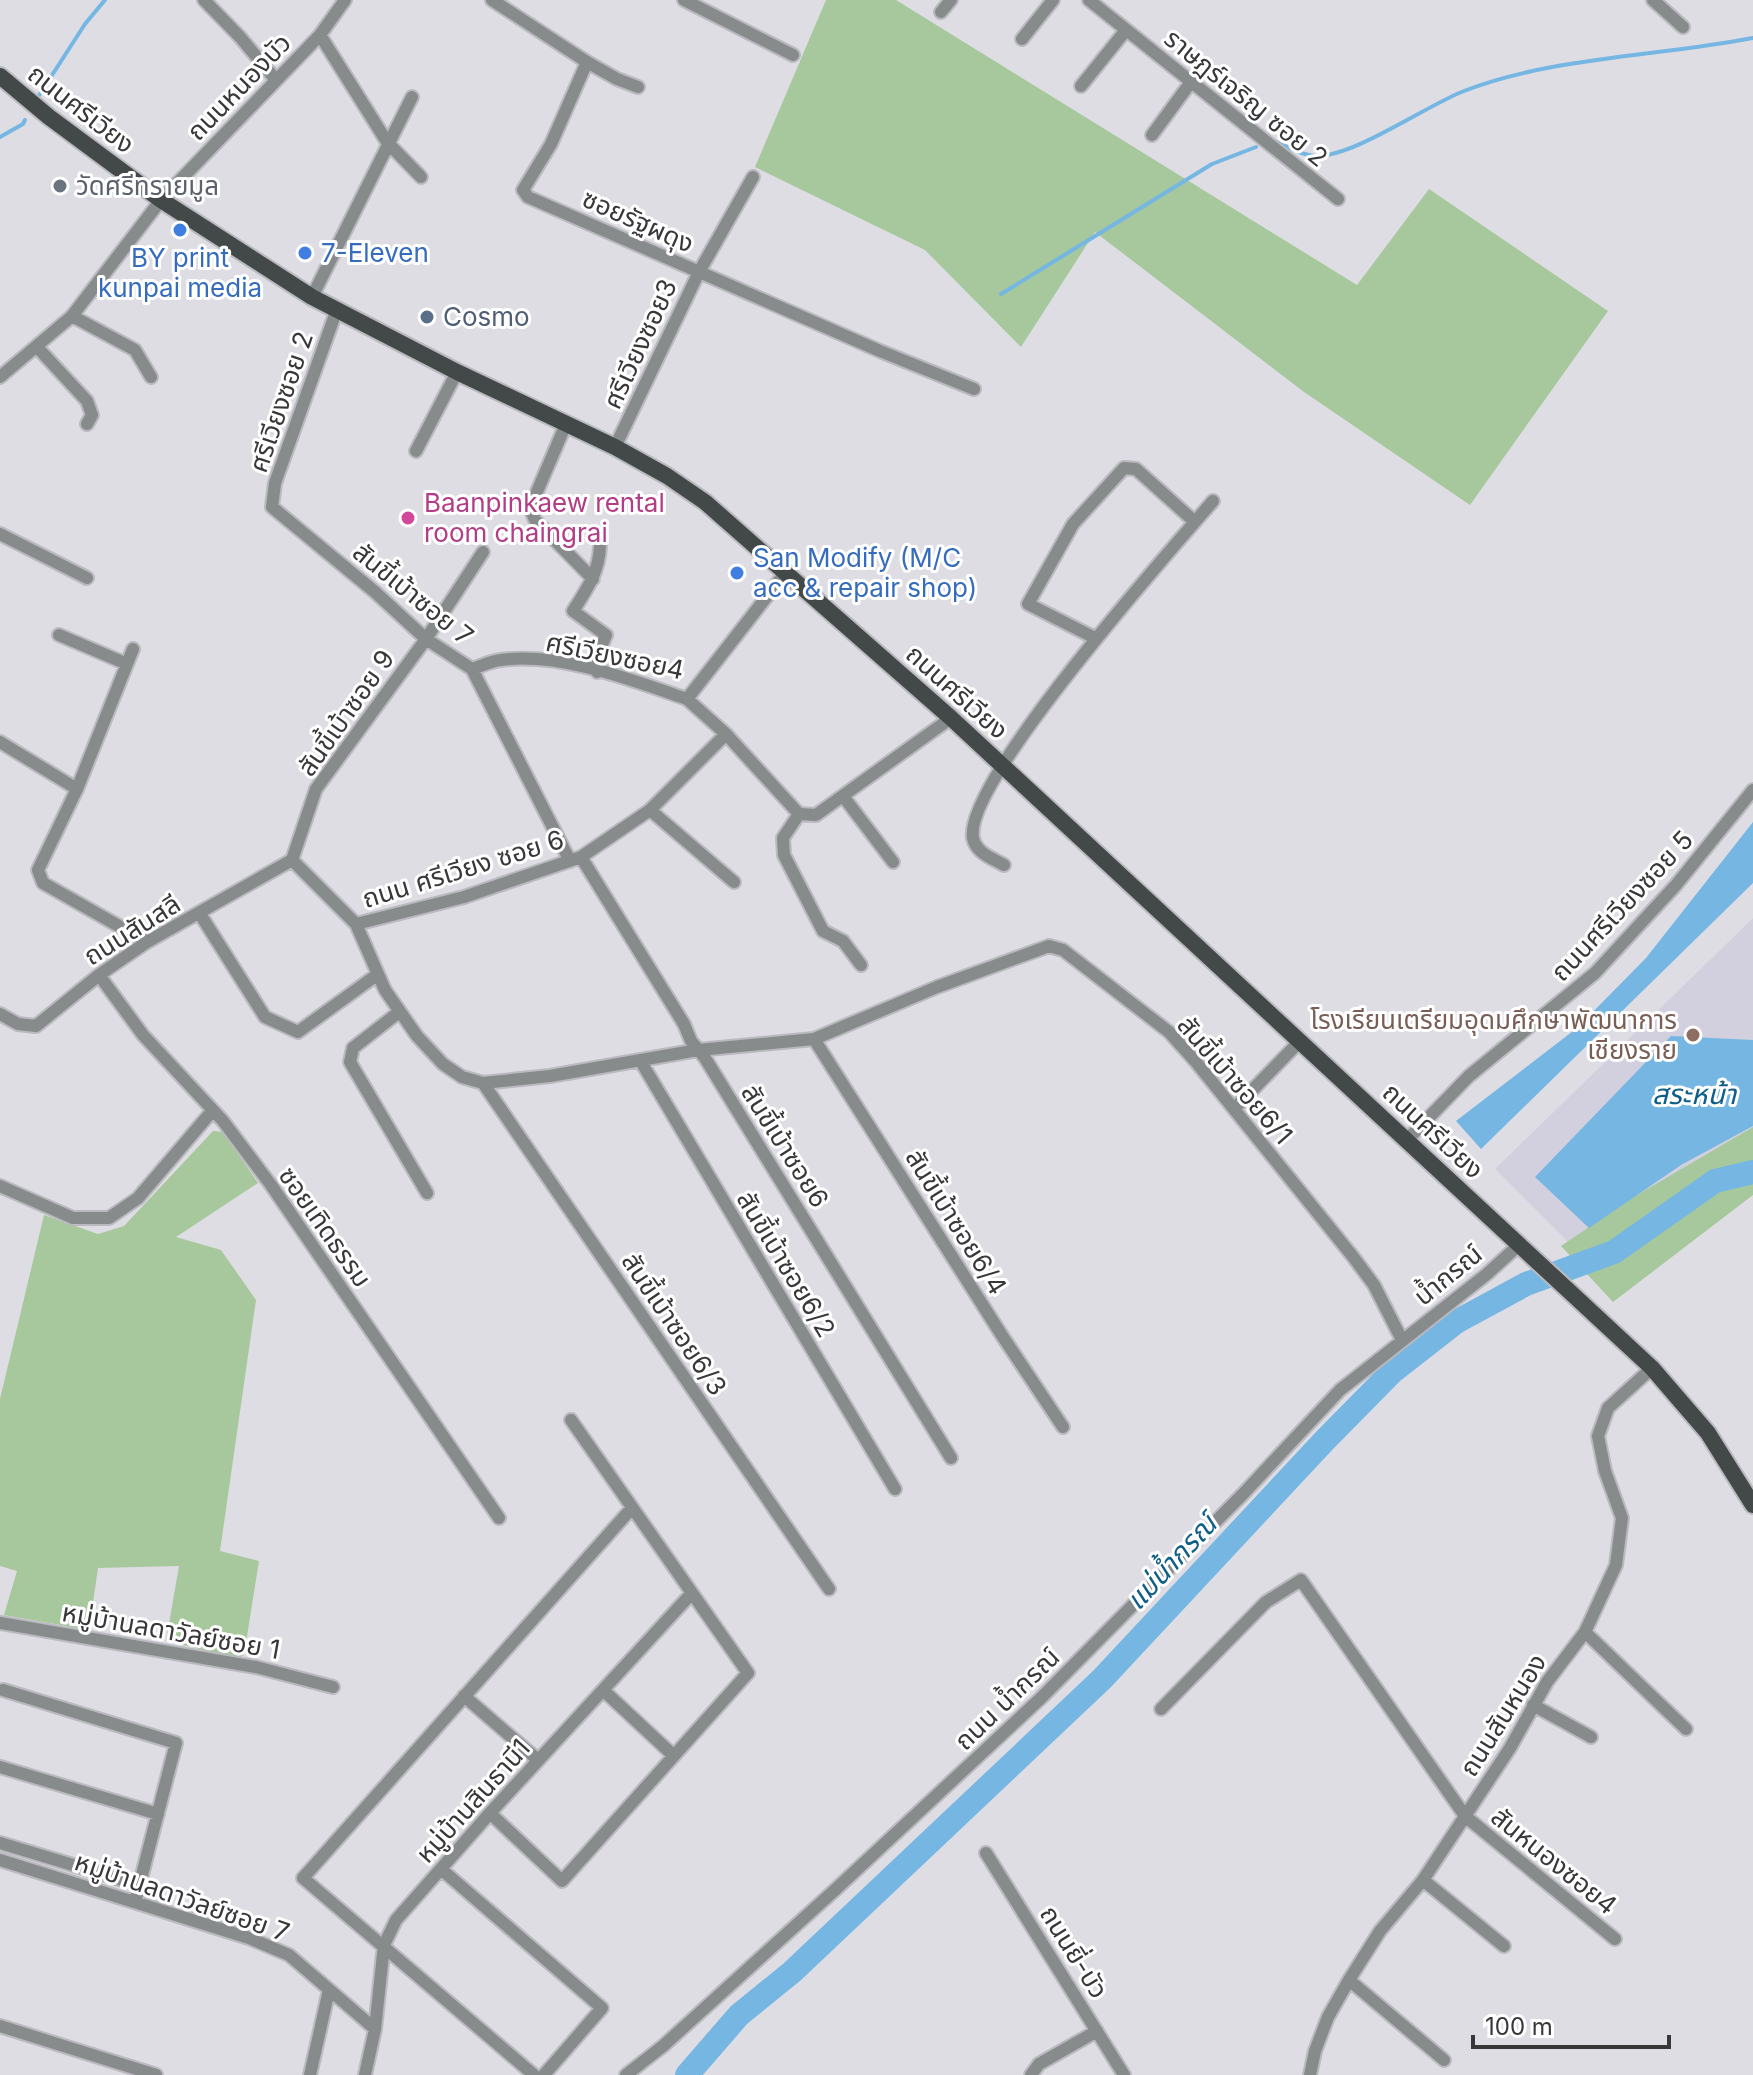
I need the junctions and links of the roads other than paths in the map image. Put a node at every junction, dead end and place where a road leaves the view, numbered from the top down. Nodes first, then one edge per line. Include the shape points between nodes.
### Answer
1 (204, 0) edge
2 (345, 0) edge
3 (492, 0) edge
4 (684, 0) edge
5 (951, 0) edge
6 (1053, 0) edge
7 (1089, 0) edge
8 (1653, 0) edge
9 (941, 12) dead end
10 (1683, 27) dead end
11 (1126, 30) junction
12 (320, 35) junction
13 (1022, 39) dead end
14 (793, 55) dead end
15 (587, 62) junction
16 (0, 76) edge
17 (276, 80) junction
18 (1191, 82) junction
19 (1081, 86) dead end
20 (638, 87) dead end
21 (412, 97) dead end
22 (1152, 135) dead end
23 (387, 142) junction
24 (421, 177) dead end
25 (753, 177) dead end
26 (1338, 199) dead end
27 (161, 200) junction
28 (699, 272) junction
29 (312, 297) junction
30 (336, 312) junction
31 (72, 316) junction
32 (37, 347) junction
33 (457, 372) junction
34 (0, 377) edge
35 (151, 377) dead end
36 (974, 389) dead end
37 (87, 424) dead end
38 (566, 424) junction
39 (615, 447) junction
40 (416, 451) dead end
41 (1213, 501) dead end
42 (272, 507) joint
43 (1195, 522) junction
44 (0, 534) edge
45 (600, 546) dead end
46 (483, 552) dead end
47 (786, 572) junction
48 (87, 578) dead end
49 (593, 579) junction
50 (59, 635) dead end
51 (1095, 638) junction
52 (426, 639) junction
53 (133, 649) dead end
54 (127, 664) junction
55 (472, 669) junction
56 (597, 672) junction
57 (687, 699) junction
58 (951, 718) junction
59 (726, 734) junction
60 (0, 742) edge
61 (1002, 765) junction
62 (77, 789) junction
63 (1753, 790) edge
64 (843, 796) junction
65 (650, 810) junction
66 (799, 814) junction
67 (576, 859) junction
68 (292, 860) junction
69 (893, 862) dead end
70 (1004, 865) dead end
71 (734, 882) dead end
72 (200, 914) junction
73 (356, 924) junction
74 (147, 942) junction
75 (861, 965) dead end
76 (378, 974) junction
77 (99, 975) junction
78 (399, 1012) junction
79 (0, 1014) edge
80 (814, 1039) junction
81 (1300, 1041) junction
82 (698, 1050) junction
83 (640, 1060) junction
84 (483, 1083) junction
85 (1234, 1109) junction
86 (213, 1110) junction
87 (1407, 1140) junction
88 (0, 1186) edge
89 (427, 1193) dead end
90 (1520, 1244) junction
91 (1402, 1340) junction
92 (1652, 1368) junction
93 (571, 1420) dead end
94 (1063, 1427) dead end
95 (951, 1458) dead end
96 (895, 1489) dead end
97 (1753, 1505) edge
98 (631, 1509) junction
99 (499, 1518) dead end
100 (829, 1589) dead end
101 (691, 1594) junction
102 (0, 1623) edge
103 (1585, 1632) junction
104 (333, 1687) dead end
105 (3, 1690) dead end
106 (603, 1690) junction
107 (464, 1696) junction
108 (1533, 1705) junction
109 (1161, 1709) dead end
110 (1686, 1729) dead end
111 (1591, 1737) dead end
112 (674, 1756) junction
113 (538, 1760) junction
114 (0, 1767) edge
115 (490, 1813) junction
116 (158, 1814) junction
117 (1465, 1816) junction
118 (0, 1843) edge
119 (986, 1853) dead end
120 (0, 1860) edge
121 (441, 1869) junction
122 (1423, 1880) junction
123 (139, 1885) junction
124 (135, 1902) junction
125 (1615, 1939) dead end
126 (384, 1945) junction
127 (1504, 1946) dead end
128 (1349, 1980) junction
129 (329, 1990) junction
130 (0, 2026) edge
131 (375, 2029) junction
132 (1097, 2031) junction
133 (1444, 2060) dead end
134 (156, 2075) edge
135 (310, 2075) edge
136 (365, 2075) edge
137 (534, 2075) edge
138 (544, 2075) edge
139 (626, 2075) edge
140 (1031, 2075) edge
141 (1124, 2075) edge
142 (1310, 2075) edge

1 - 17 street
2 - 12 street, ถนนหนองบัว
3 - 15 street
4 - 14 street
5 - 9 street
6 - 13 street
7 - 11 street, ราษฎร์เจริญ ซอย 2
8 - 10 street
11 - 18 street, ราษฎร์เจริญ ซอย 2
11 - 19 street
12 - 17 street, ถนนหนองบัว
12 - 23 street
15 - 20 street
15 - 28 street, ซอยรัฐผดุง via 551,144 523,190 528,197
16 - 27 main road, ถนนศรีเวียง
17 - 27 street, ถนนหนองบัว
18 - 22 street
18 - 26 street, ราษฎร์เจริญ ซอย 2
21 - 23 street
23 - 24 street
23 - 29 street
25 - 28 street, ศรีเวียงซอย3
27 - 29 main road, ถนนศรีเวียง
27 - 31 street, ถนนหนองบัว
28 - 36 street, ซอยรัฐผดุง
28 - 39 street, ศรีเวียงซอย3
29 - 30 main road, ถนนศรีเวียง
30 - 33 main road, ถนนศรีเวียง
30 - 42 street, ศรีเวียงซอย 2 via 275,483
31 - 32 street, ถนนหนองบัว
31 - 35 street via 135,350
32 - 34 street, ถนนหนองบัว
32 - 37 street via 87,401 92,415
33 - 38 main road, ถนนศรีเวียง
33 - 40 street
38 - 39 main road, ถนนศรีเวียง
38 - 49 street via 530,508 535,520
39 - 47 main road, ถนนศรีเวียง via 705,502
41 - 43 street
42 - 52 street, สันขี้เบ้าซอย 7
43 - 51 street
43 - 51 street via 1136,469 1124,468 1073,524 1028,604
44 - 48 street
45 - 49 street
46 - 52 street, สันขี้เบ้าซอย 9
47 - 57 street, ศรีเวียงซอย4
47 - 58 main road, ถนนศรีเวียง
49 - 56 street via 573,611 606,635
50 - 54 street
51 - 61 street
52 - 55 street, สันขี้เบ้าซอย 7
52 - 68 street, สันขี้เบ้าซอย 9 via 316,789
53 - 54 street
54 - 62 street
55 - 56 street, ศรีเวียงซอย4 via 501,660 555,661
55 - 67 street, สันขี้เบ้าซอย 7
56 - 57 street, ศรีเวียงซอย4
57 - 59 street
58 - 61 main road, ถนนศรีเวียง
58 - 64 street
59 - 65 street, ถนน ศรีเวียง ซอย 6
59 - 66 street
60 - 62 street
61 - 70 street via 978,810 972,836 978,849
61 - 81 main road, ถนนศรีเวียง
62 - 74 street via 38,870 43,883
63 - 87 street, ถนนศรีเวียงซอย 5 via 1595,973 1469,1076
64 - 66 street via 816,815
64 - 69 street
65 - 67 street, ถนน ศรีเวียง ซอย 6
65 - 71 street
66 - 75 street via 783,838 784,855 823,931 843,941
67 - 73 street, ถนน ศรีเวียง ซอย 6 via 464,897
67 - 82 street, สันขี้เบ้าซอย6
68 - 72 street, ถนนสันสลี
68 - 73 street
72 - 74 street, ถนนสันสลี
72 - 76 street via 265,1017 298,1032
73 - 76 street
74 - 77 street, ถนนสันสลี
76 - 78 street
77 - 79 street, ถนนสันสลี via 36,1026
77 - 86 street, ซอยเทิดธรรม via 143,1035
78 - 84 street via 443,1064
78 - 89 street via 353,1048 350,1062
80 - 82 street, สันขี้เบ้าซอย6/1
80 - 85 street, สันขี้เบ้าซอย6/1 via 1049,946 1063,950 1169,1032
80 - 94 street, สันขี้เบ้าซอย6/4
81 - 85 street
81 - 87 main road, ถนนศรีเวียง
82 - 83 street, สันขี้เบ้าซอย6/1
82 - 95 street, สันขี้เบ้าซอย6
83 - 84 street, สันขี้เบ้าซอย6/1
83 - 96 street, สันขี้เบ้าซอย6/2
84 - 100 street, สันขี้เบ้าซอย6/3
85 - 91 street, สันขี้เบ้าซอย6/1 via 1374,1285
86 - 88 street via 138,1198 109,1218 73,1218
86 - 99 street, ซอยเทิดธรรม via 271,1185
87 - 90 main road, ถนนศรีเวียง
90 - 91 street, น้ำกรณ์
90 - 92 main road, ถนนศรีเวียง
91 - 139 street, ถนน น้ำกรณ์ via 1340,1390 1041,1698
92 - 97 main road, ถนนศรีเวียง via 1708,1433
92 - 103 street, ถนนสันหนอง via 1608,1408 1598,1436 1622,1518 1616,1565
93 - 98 street
98 - 101 street
98 - 107 street
101 - 106 street, หมู่บ้านสินธานี1
101 - 112 street via 748,1673
102 - 104 street, หมู่บ้านลดาวัลย์ซอย 1 via 256,1667
103 - 108 street, ถนนสันหนอง
103 - 110 street
105 - 116 street via 176,1743
106 - 112 street
106 - 113 street, หมู่บ้านสินธานี1
107 - 113 street
107 - 126 street via 303,1878
108 - 111 street
108 - 117 street, ถนนสันหนอง
109 - 117 street, สันหนองซอย4 via 1266,1602 1301,1580
112 - 115 street via 562,1881
113 - 115 street, หมู่บ้านสินธานี1
114 - 116 street
115 - 121 street, หมู่บ้านสินธานี1
116 - 123 street
117 - 122 street, ถนนสันหนอง
117 - 125 street, สันหนองซอย4
118 - 123 street
119 - 132 street, ถนนยี่-บัว
120 - 124 street, หมู่บ้านลดาวัลย์ซอย 7
121 - 126 street, หมู่บ้านสินธานี1 via 396,1920
121 - 138 street via 602,2008
122 - 127 street
122 - 128 street, ถนนสันหนอง via 1380,1931
123 - 124 street
124 - 129 street, หมู่บ้านลดาวัลย์ซอย 7 via 280,1950
126 - 131 street, หมู่บ้านสินธานี1
126 - 137 street
128 - 133 street
128 - 142 street, ถนนสันหนอง via 1328,2017
129 - 131 street, หมู่บ้านลดาวัลย์ซอย 7
129 - 135 street
130 - 134 street
131 - 136 street, หมู่บ้านสินธานี1
132 - 140 street via 1039,2064
132 - 141 street, ถนนยี่-บัว

